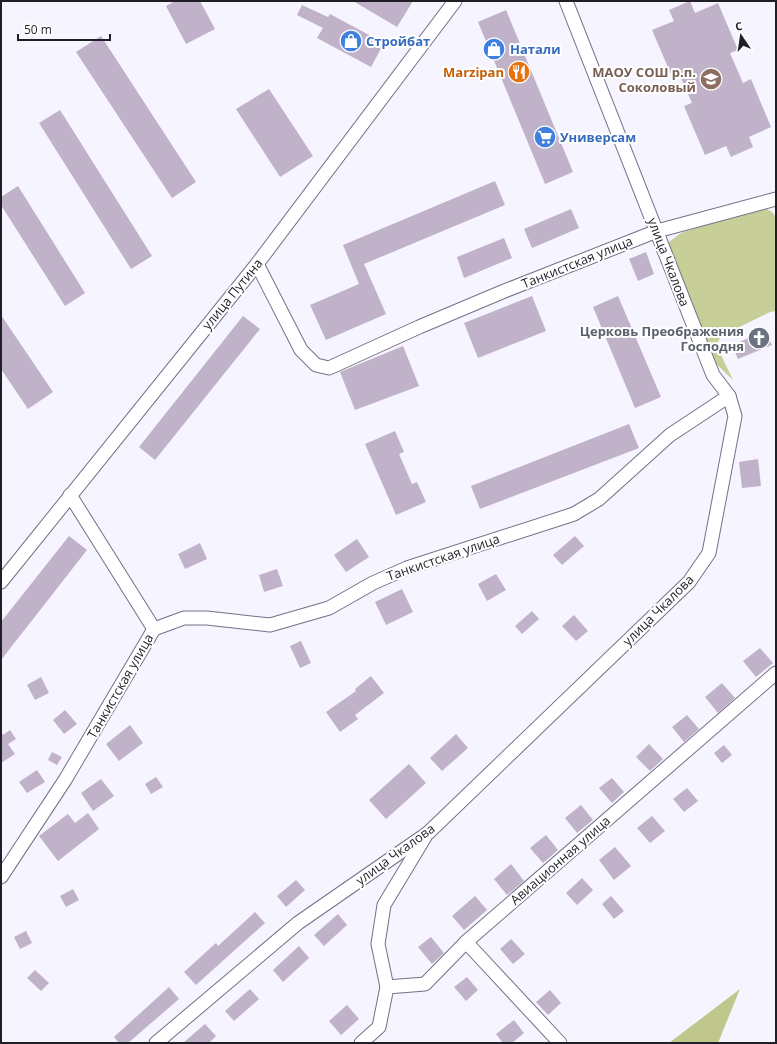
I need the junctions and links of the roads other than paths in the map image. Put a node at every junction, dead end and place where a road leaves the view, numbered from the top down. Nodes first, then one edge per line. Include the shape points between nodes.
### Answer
1 (456, 1) edge
2 (566, 1) edge
3 (776, 199) edge
4 (657, 231) junction
5 (257, 264) junction
6 (729, 396) junction
7 (70, 495) junction
8 (1, 582) edge
9 (154, 629) junction
10 (776, 673) edge
11 (428, 833) junction
12 (1, 877) edge
13 (466, 942) junction
14 (387, 987) junction
15 (156, 1043) edge
16 (361, 1043) edge
17 (560, 1043) edge

1 - 5 street, улица Путина
2 - 4 street, улица Чкалова
3 - 4 street, Танкистская улица
4 - 5 street, Танкистская улица via 502,292 329,368 316,365 301,350
4 - 6 street, улица Чкалова via 713,375
5 - 7 street, улица Путина
6 - 9 street, Танкистская улица via 670,435 599,499 574,514 407,568 373,583 329,608 270,625 184,618
6 - 11 street, улица Чкалова via 735,416 709,553 689,582
7 - 8 street, улица Путина
7 - 9 street
9 - 12 street, Танкистская улица via 65,780
10 - 13 street, Авиационная улица
11 - 14 street via 384,905 378,944
11 - 15 street, улица Чкалова via 298,923
13 - 14 street, Авиационная улица via 425,984
13 - 17 street
14 - 16 street via 379,1026

